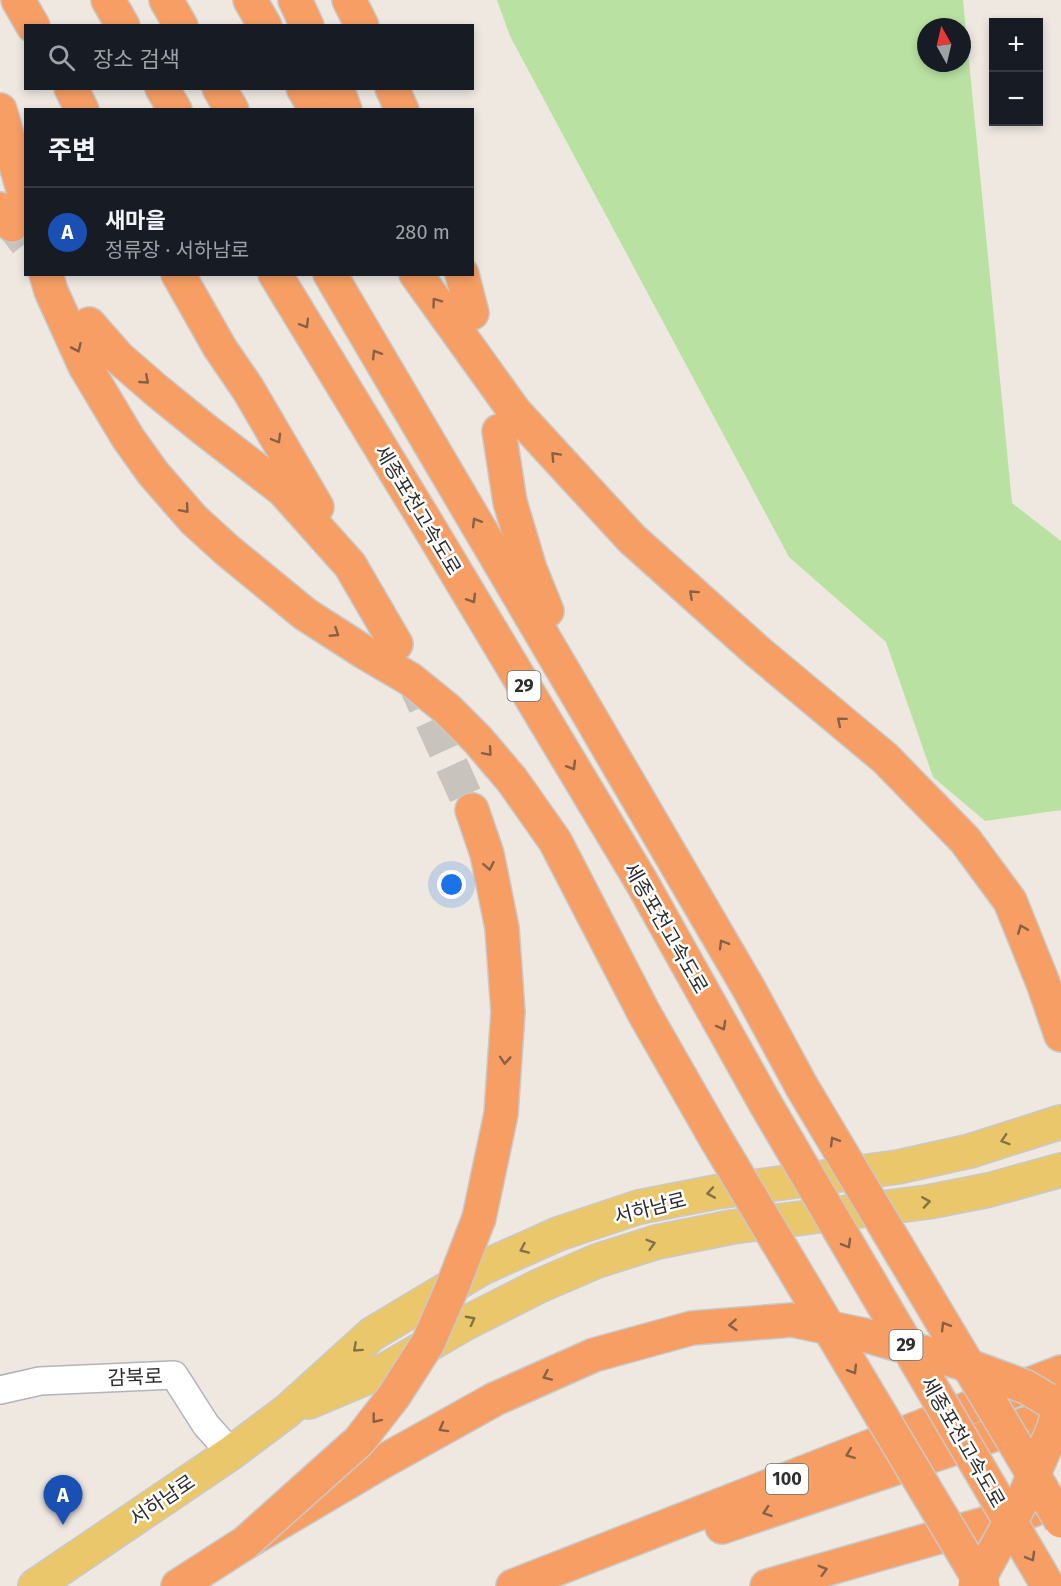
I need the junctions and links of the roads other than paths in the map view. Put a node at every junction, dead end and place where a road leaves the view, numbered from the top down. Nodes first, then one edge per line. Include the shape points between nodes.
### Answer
1 (18, 0) edge
2 (108, 0) edge
3 (166, 0) edge
4 (178, 0) edge
5 (250, 0) edge
6 (295, 0) edge
7 (349, 0) edge
8 (32, 24) edge
9 (122, 24) edge
10 (180, 24) edge
11 (190, 24) edge
12 (265, 24) edge
13 (306, 24) edge
14 (361, 24) edge
15 (72, 90) edge
16 (163, 90) edge
17 (220, 90) edge
18 (225, 90) edge
19 (304, 90) edge
20 (338, 90) edge
21 (393, 90) edge
22 (81, 108) edge
23 (174, 108) edge
24 (232, 108) edge
25 (232, 108) edge
26 (315, 108) edge
27 (344, 108) edge
28 (401, 108) edge
29 (0, 110) edge
30 (12, 212) tunnel mouth
31 (47, 276) edge
32 (179, 276) edge
33 (276, 276) edge
34 (331, 276) edge
35 (417, 276) edge
36 (463, 276) edge
37 (472, 313) dead end
38 (88, 324) dead end
39 (499, 431) dead end
40 (350, 565) junction
41 (396, 644) tunnel mouth
42 (588, 713) junction
43 (472, 810) tunnel mouth
44 (1061, 1035) edge
45 (1061, 1122) edge
46 (1061, 1170) edge
47 (1061, 1372) edge
48 (0, 1390) edge
49 (1061, 1400) edge
50 (1061, 1408) edge
51 (288, 1411) junction
52 (1061, 1412) edge
53 (231, 1453) junction
54 (1061, 1502) edge
55 (1061, 1521) edge
56 (245, 1543) junction
57 (35, 1586) edge
58 (178, 1586) edge
59 (513, 1586) edge
60 (547, 1586) edge
61 (767, 1586) edge
62 (975, 1586) edge
63 (983, 1586) edge
64 (1048, 1586) edge

1 - 8 highway
2 - 9 highway
3 - 10 highway
4 - 11 highway
5 - 12 highway
6 - 13 highway
7 - 14 highway
15 - 22 highway
16 - 23 highway
17 - 24 highway
18 - 25 highway
19 - 26 highway
20 - 27 highway
21 - 28 highway
29 - 30 highway
31 -> 63 highway, bridge via 85,366 106,402 153,473 194,520 305,614 410,679 440,703 512,780 555,841 644,1013 716,1139
32 -> 40 highway
33 -> 64 highway, 세종포천고속도로 / 29, bridge via 635,871 765,1103
42 -> 34 highway, 세종포천고속도로 / 29
44 -> 35 highway via 1010,901 965,840 885,758 632,539 515,411
36 - 37 highway
38 -> 40 highway via 156,390 283,490
39 - 42 highway via 510,502 530,569
40 - 41 highway
55 -> 42 highway, 세종포천고속도로 / 29, bridge via 802,1087
43 -> 56 highway, bridge via 487,854 502,928 508,1011 501,1113 479,1218 428,1343 394,1396 359,1441
45 -> 51 main road, 서하남로 via 950,1156 639,1207 558,1234 482,1268 372,1334
51 -> 46 main road, 서하남로 via 387,1369 539,1286 617,1254 732,1227 938,1200
47 -> 59 highway, 100
48 - 53 street, 감북로 via 40,1381 174,1375 206,1425
49 - 62 highway, bridge via 1025,1495
50 -> 56 highway, bridge via 1026,1387 864,1335 792,1320 692,1328 594,1355 495,1399
51 - 53 main road, 서하남로
52 -> 60 highway, 100
53 - 57 main road, 서하남로
61 -> 54 highway
56 - 58 highway

